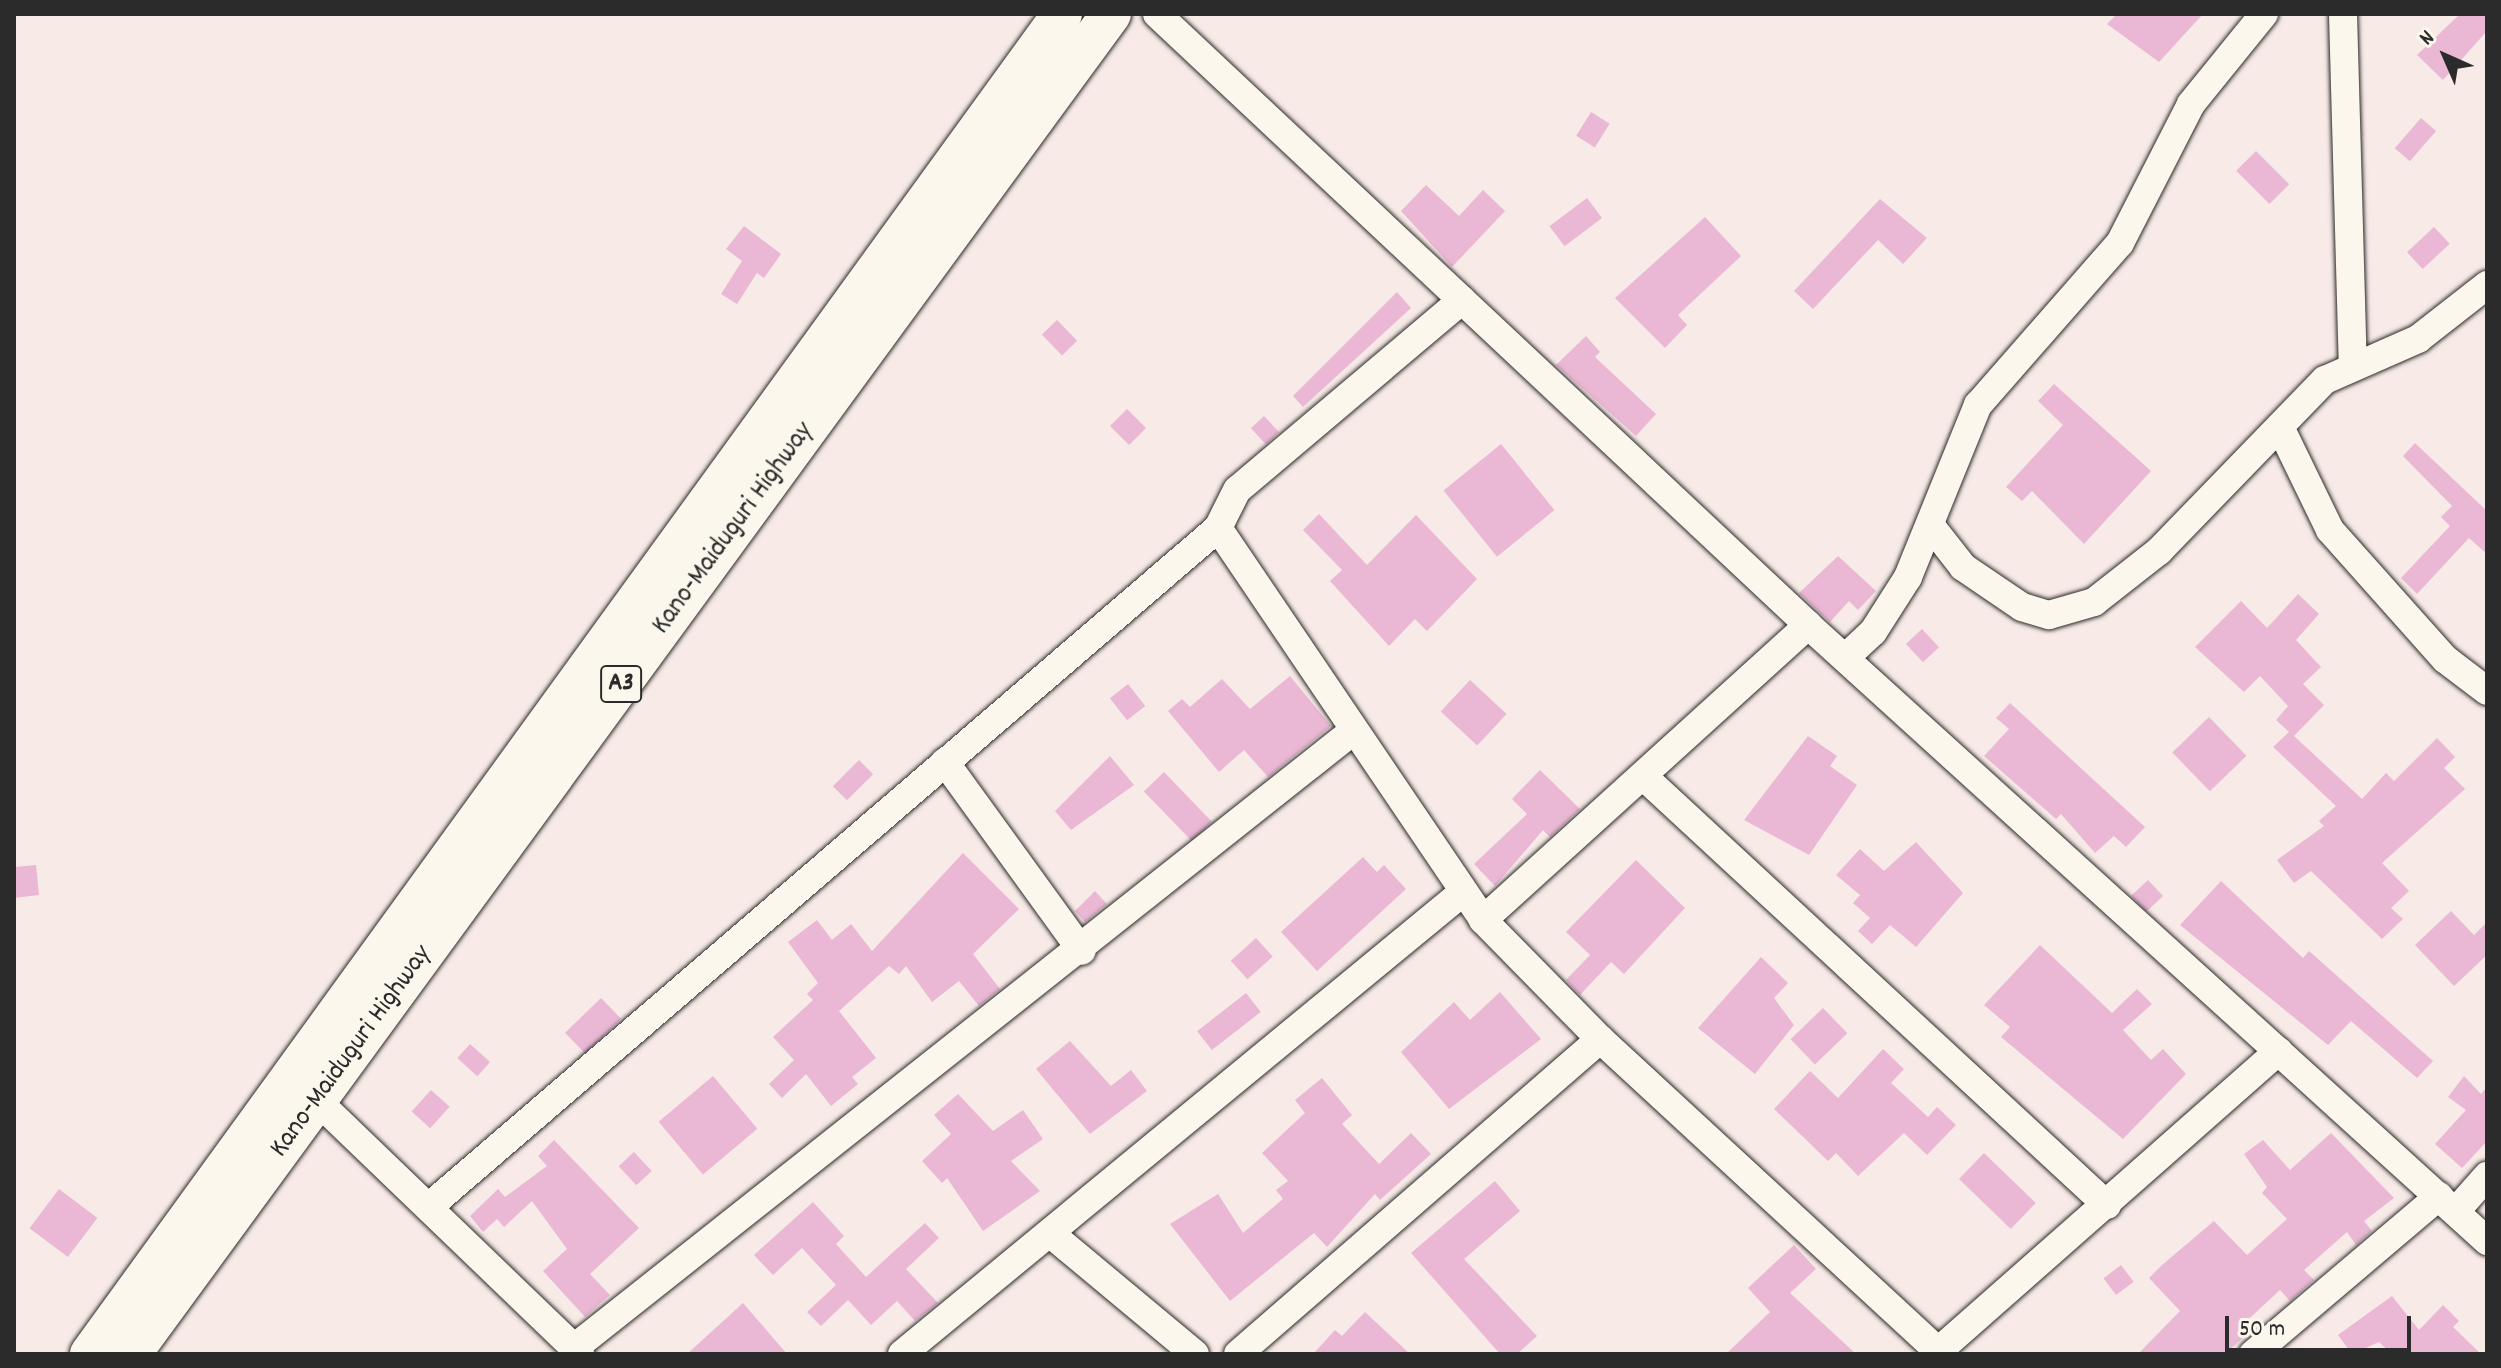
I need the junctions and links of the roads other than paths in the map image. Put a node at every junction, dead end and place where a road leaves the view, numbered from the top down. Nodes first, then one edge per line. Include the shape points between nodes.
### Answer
1 (1062, 14) edge
2 (1111, 14) edge
3 (1157, 14) edge
4 (2264, 14) edge
5 (2343, 14) edge
6 (2487, 285) edge
7 (1462, 300) junction
8 (2353, 364) junction
9 (2280, 427) junction
10 (1931, 526) junction
11 (1218, 528) junction
12 (1808, 625) junction
13 (1845, 658) junction
14 (2487, 691) edge
15 (1353, 731) junction
16 (945, 762) junction
17 (1643, 776) junction
18 (1463, 892) junction
19 (1483, 920) junction
20 (1082, 951) junction
21 (1600, 1039) junction
22 (2279, 1051) junction
23 (304, 1088) junction
24 (2487, 1176) edge
25 (2447, 1204) junction
26 (431, 1205) junction
27 (2107, 1205) junction
28 (1052, 1235) junction
29 (2487, 1241) edge
30 (577, 1351) edge
31 (1936, 1353) edge
32 (90, 1354) edge
33 (131, 1354) edge
34 (902, 1354) edge
35 (1195, 1354) edge
36 (1238, 1354) edge
37 (2253, 1354) edge

1 - 23 highway, Kano-Maiduguri Highway / A3
2 - 23 highway, Kano-Maiduguri Highway / A3
3 - 7 street
4 - 10 street via 2191,104 2120,243 1978,405
5 - 8 street
6 - 8 street via 2418,339
7 - 11 street via 1237,490
7 - 12 street
8 - 9 street via 2325,380
9 - 10 street via 2159,551 2071,612 2049,615 1991,591
9 - 14 street via 2330,530 2445,659
10 - 13 street via 1891,607
11 - 15 street
11 - 16 street
12 - 13 street
12 - 17 street
13 - 22 street
15 - 18 street
15 - 20 street
16 - 20 street
16 - 26 street
17 - 19 street
17 - 27 street
18 - 19 street
18 - 28 street
19 - 21 street
20 - 30 street
21 - 31 street
21 - 36 street
22 - 25 street
22 - 27 street
23 - 26 street
23 - 32 highway, Kano-Maiduguri Highway / A3
23 - 33 highway, Kano-Maiduguri Highway / A3
24 - 25 street
25 - 29 street
25 - 37 street
26 - 30 street
27 - 31 street
28 - 34 street
28 - 35 street

